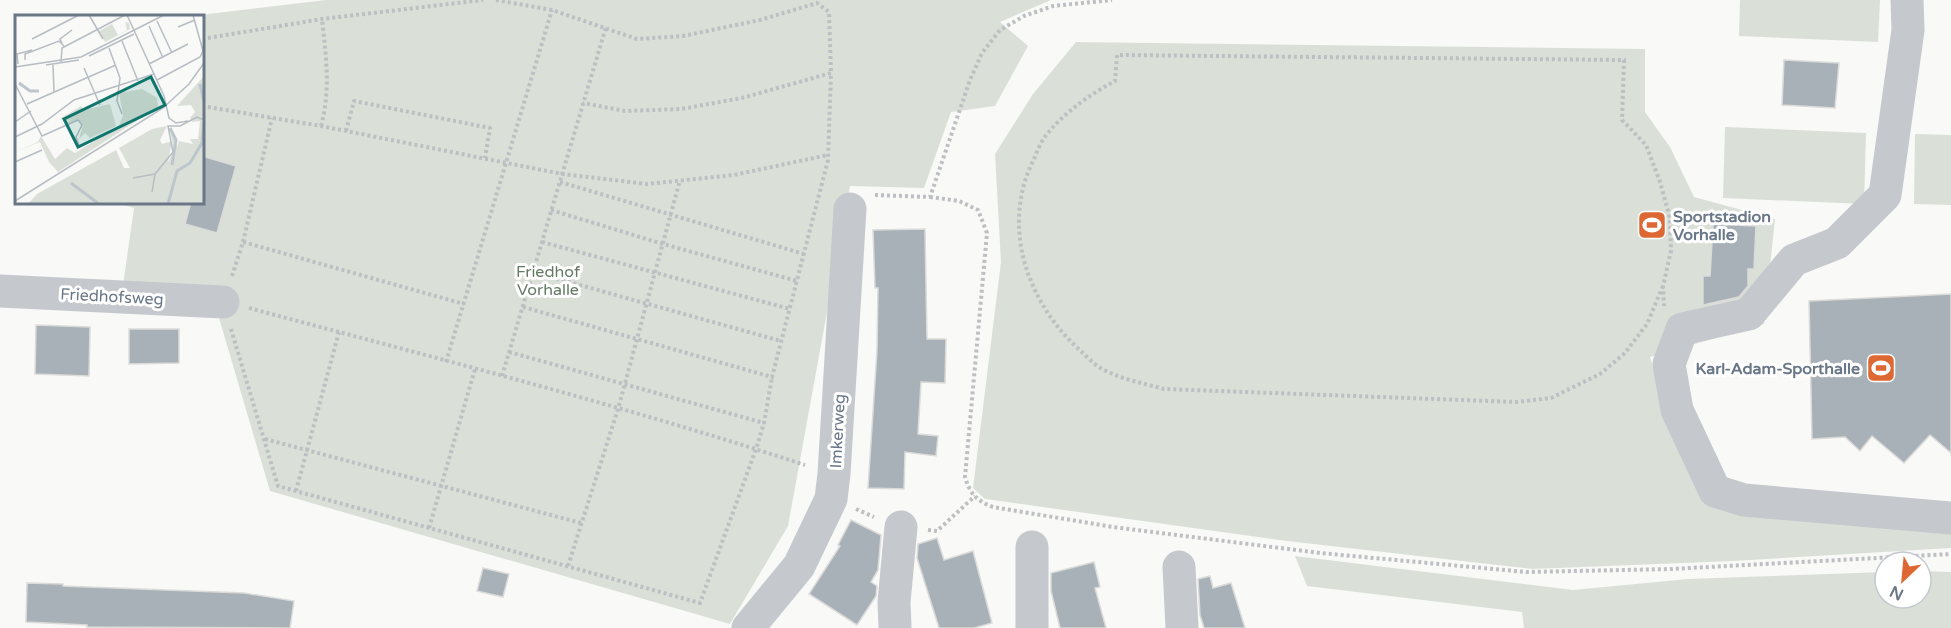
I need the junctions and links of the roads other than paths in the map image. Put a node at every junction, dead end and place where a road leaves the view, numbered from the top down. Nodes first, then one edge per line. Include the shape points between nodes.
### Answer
1 (1907, 0) edge
2 (850, 209) road end
3 (0, 291) edge
4 (223, 302) road end
5 (1951, 518) edge
6 (888, 522) road end
7 (1032, 547) dead end
8 (1179, 567) dead end
9 (748, 628) edge
10 (895, 628) edge
11 (1032, 628) edge
12 (1182, 628) edge

1 - 5 street via 1908,30 1885,195 1837,243 1794,260 1749,314 1682,329 1669,364 1677,410 1715,491 1744,500
2 - 9 street, Imkerweg via 831,499 799,566
3 - 4 street, Friedhofsweg
6 - 10 street
7 - 11 street
8 - 12 street

